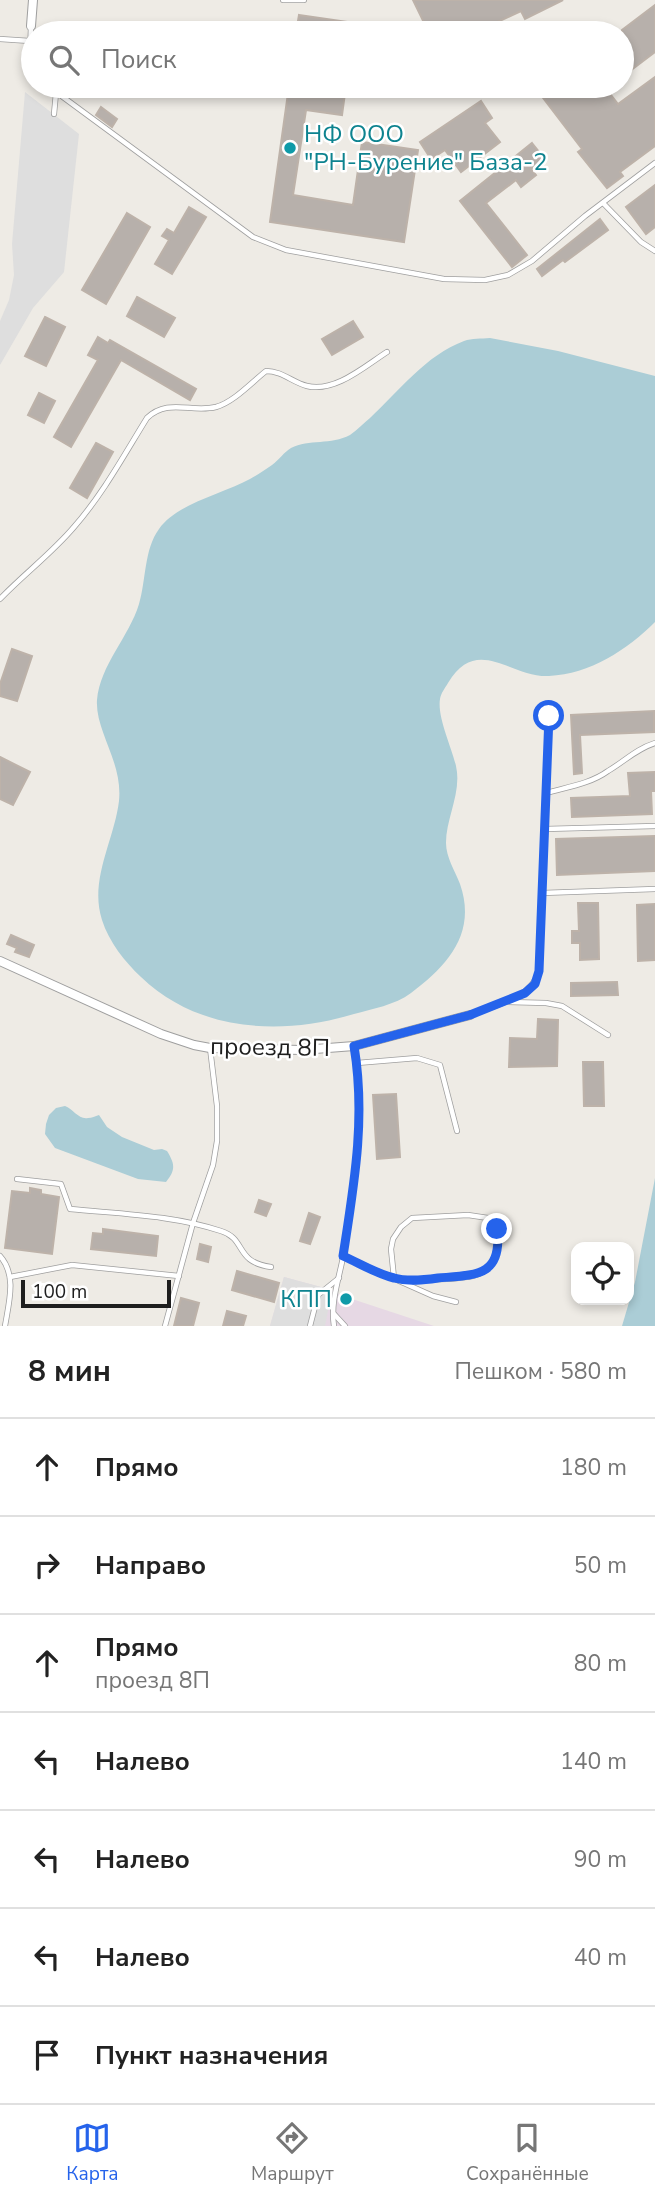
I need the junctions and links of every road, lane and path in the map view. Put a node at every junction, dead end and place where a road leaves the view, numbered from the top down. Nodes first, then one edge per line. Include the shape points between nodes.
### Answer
1 (33, 0) edge
2 (283, 0) edge
3 (304, 0) edge
4 (31, 21) edge
5 (0, 39) edge
6 (21, 40) edge
7 (55, 98) edge
8 (64, 98) edge
9 (54, 114) dead end
10 (655, 163) edge
11 (603, 203) junction
12 (655, 251) edge
13 (387, 352) dead end
14 (0, 599) edge
15 (549, 716) dead end
16 (655, 743) edge
17 (546, 793) junction
18 (655, 826) edge
19 (545, 829) junction
20 (655, 889) edge
21 (542, 893) junction
22 (0, 961) edge
23 (502, 1002) junction
24 (470, 1015) joint
25 (608, 1035) dead end
26 (354, 1046) junction
27 (210, 1048) junction
28 (356, 1063) junction
29 (457, 1131) dead end
30 (17, 1178) dead end
31 (193, 1223) junction
32 (0, 1256) edge
33 (343, 1256) junction
34 (271, 1267) dead end
35 (179, 1276) junction
36 (10, 1277) junction
37 (340, 1277) junction
38 (394, 1278) junction
39 (456, 1302) dead end
40 (332, 1311) junction
41 (5, 1326) edge
42 (165, 1326) edge
43 (310, 1326) edge
44 (334, 1326) edge
45 (345, 1326) edge

1 - 4 street
2 - 3 lane
5 - 6 lane
7 - 9 lane
8 - 11 lane via 253,237 286,250 443,279 485,280 519,270
10 - 11 lane
11 - 12 lane
13 - 14 lane via 332,385 308,387 276,371 266,371 215,408 155,410 74,527
15 - 17 lane
16 - 17 lane via 589,782
17 - 19 lane
18 - 19 lane
19 - 21 lane
20 - 21 lane
21 - 23 lane via 535,984
22 - 27 street, проезд 8П via 161,1034
23 - 24 lane
23 - 25 lane via 562,1006
24 - 26 street, проезд 8П
26 - 27 street, проезд 8П
26 - 28 lane
27 - 31 lane via 217,1141
28 - 29 lane via 417,1058 440,1065
28 - 33 lane via 361,1110 358,1161
30 - 31 lane via 61,1184 70,1209
31 - 34 lane via 225,1232 246,1259
31 - 35 lane
32 - 36 lane
33 - 37 lane
33 - 38 lane
35 - 36 lane via 72,1265
35 - 42 lane
36 - 41 lane
37 - 40 lane
37 - 43 lane via 318,1295
38 - 38 lane via 393,1239 412,1218 468,1215 488,1218 497,1229 499,1244 493,1263 479,1275
38 - 39 lane
40 - 44 lane
40 - 45 lane

